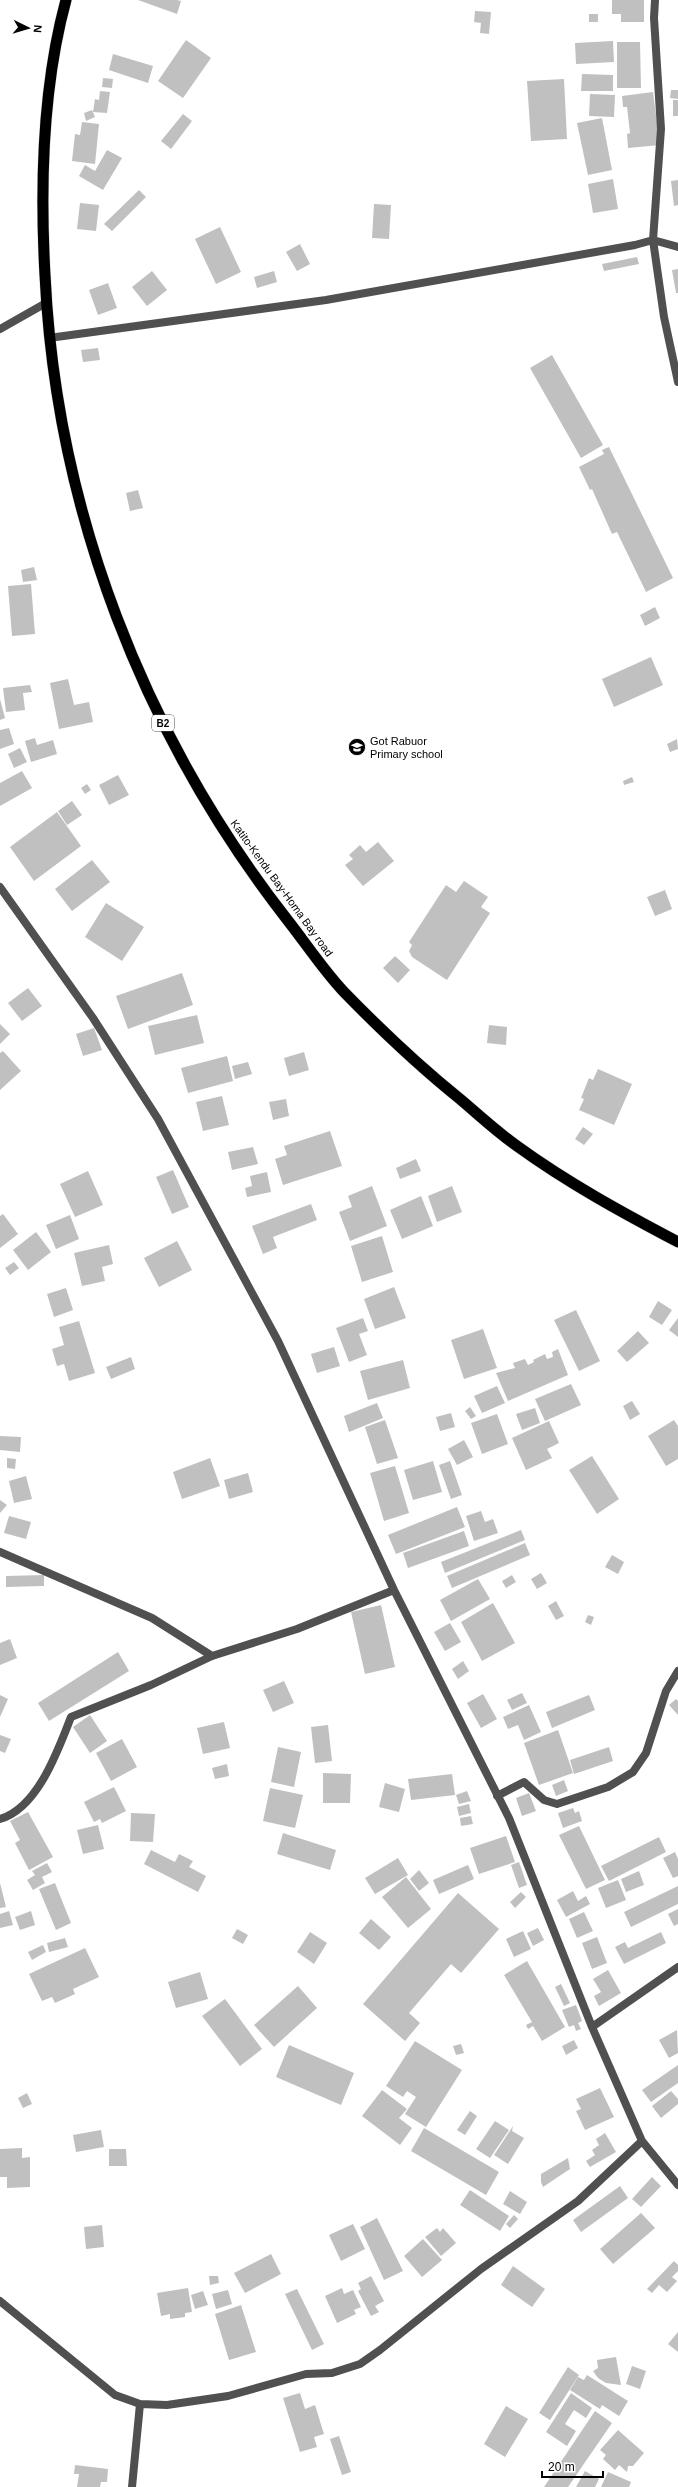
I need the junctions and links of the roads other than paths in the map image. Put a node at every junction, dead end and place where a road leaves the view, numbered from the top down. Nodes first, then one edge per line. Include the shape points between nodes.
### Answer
1 (66, 0) edge
2 (655, 0) edge
3 (653, 240) junction
4 (678, 246) edge
5 (46, 304) junction
6 (0, 328) edge
7 (49, 338) junction
8 (678, 382) edge
9 (0, 887) edge
10 (678, 1242) edge
11 (0, 1552) edge
12 (394, 1590) junction
13 (212, 1656) junction
14 (678, 1671) edge
15 (497, 1796) junction
16 (0, 1819) edge
17 (678, 1967) edge
18 (592, 2027) junction
19 (642, 2141) junction
20 (678, 2185) edge
21 (0, 2301) edge
22 (140, 2404) junction
23 (132, 2487) edge

1 - 5 highway, Katito-Kendu Bay-Homa Bay road / B2 via 50,85 45,150 42,227
2 - 3 street via 661,129
3 - 4 street
3 - 7 street via 635,246 326,300
3 - 8 street via 664,317
5 - 6 street
5 - 7 highway, Katito-Kendu Bay-Homa Bay road / B2
7 - 10 highway, Katito-Kendu Bay-Homa Bay road / B2 via 60,417 97,563 129,650 171,741 225,836 342,990 418,1064 516,1146 613,1208
9 - 12 street via 93,1018 158,1119 278,1341
11 - 13 street via 152,1618
12 - 13 street via 297,1629
12 - 15 street
13 - 16 street via 151,1685 71,1717 43,1782 25,1802
14 - 15 street via 666,1692 646,1753 633,1772 608,1787 558,1804 544,1800 524,1782
15 - 18 street via 509,1818
17 - 18 street
18 - 19 street
19 - 20 street
19 - 22 street via 578,2201 481,2269 360,2364 332,2373 306,2374 228,2396 167,2405
21 - 22 street via 115,2395
22 - 23 street

